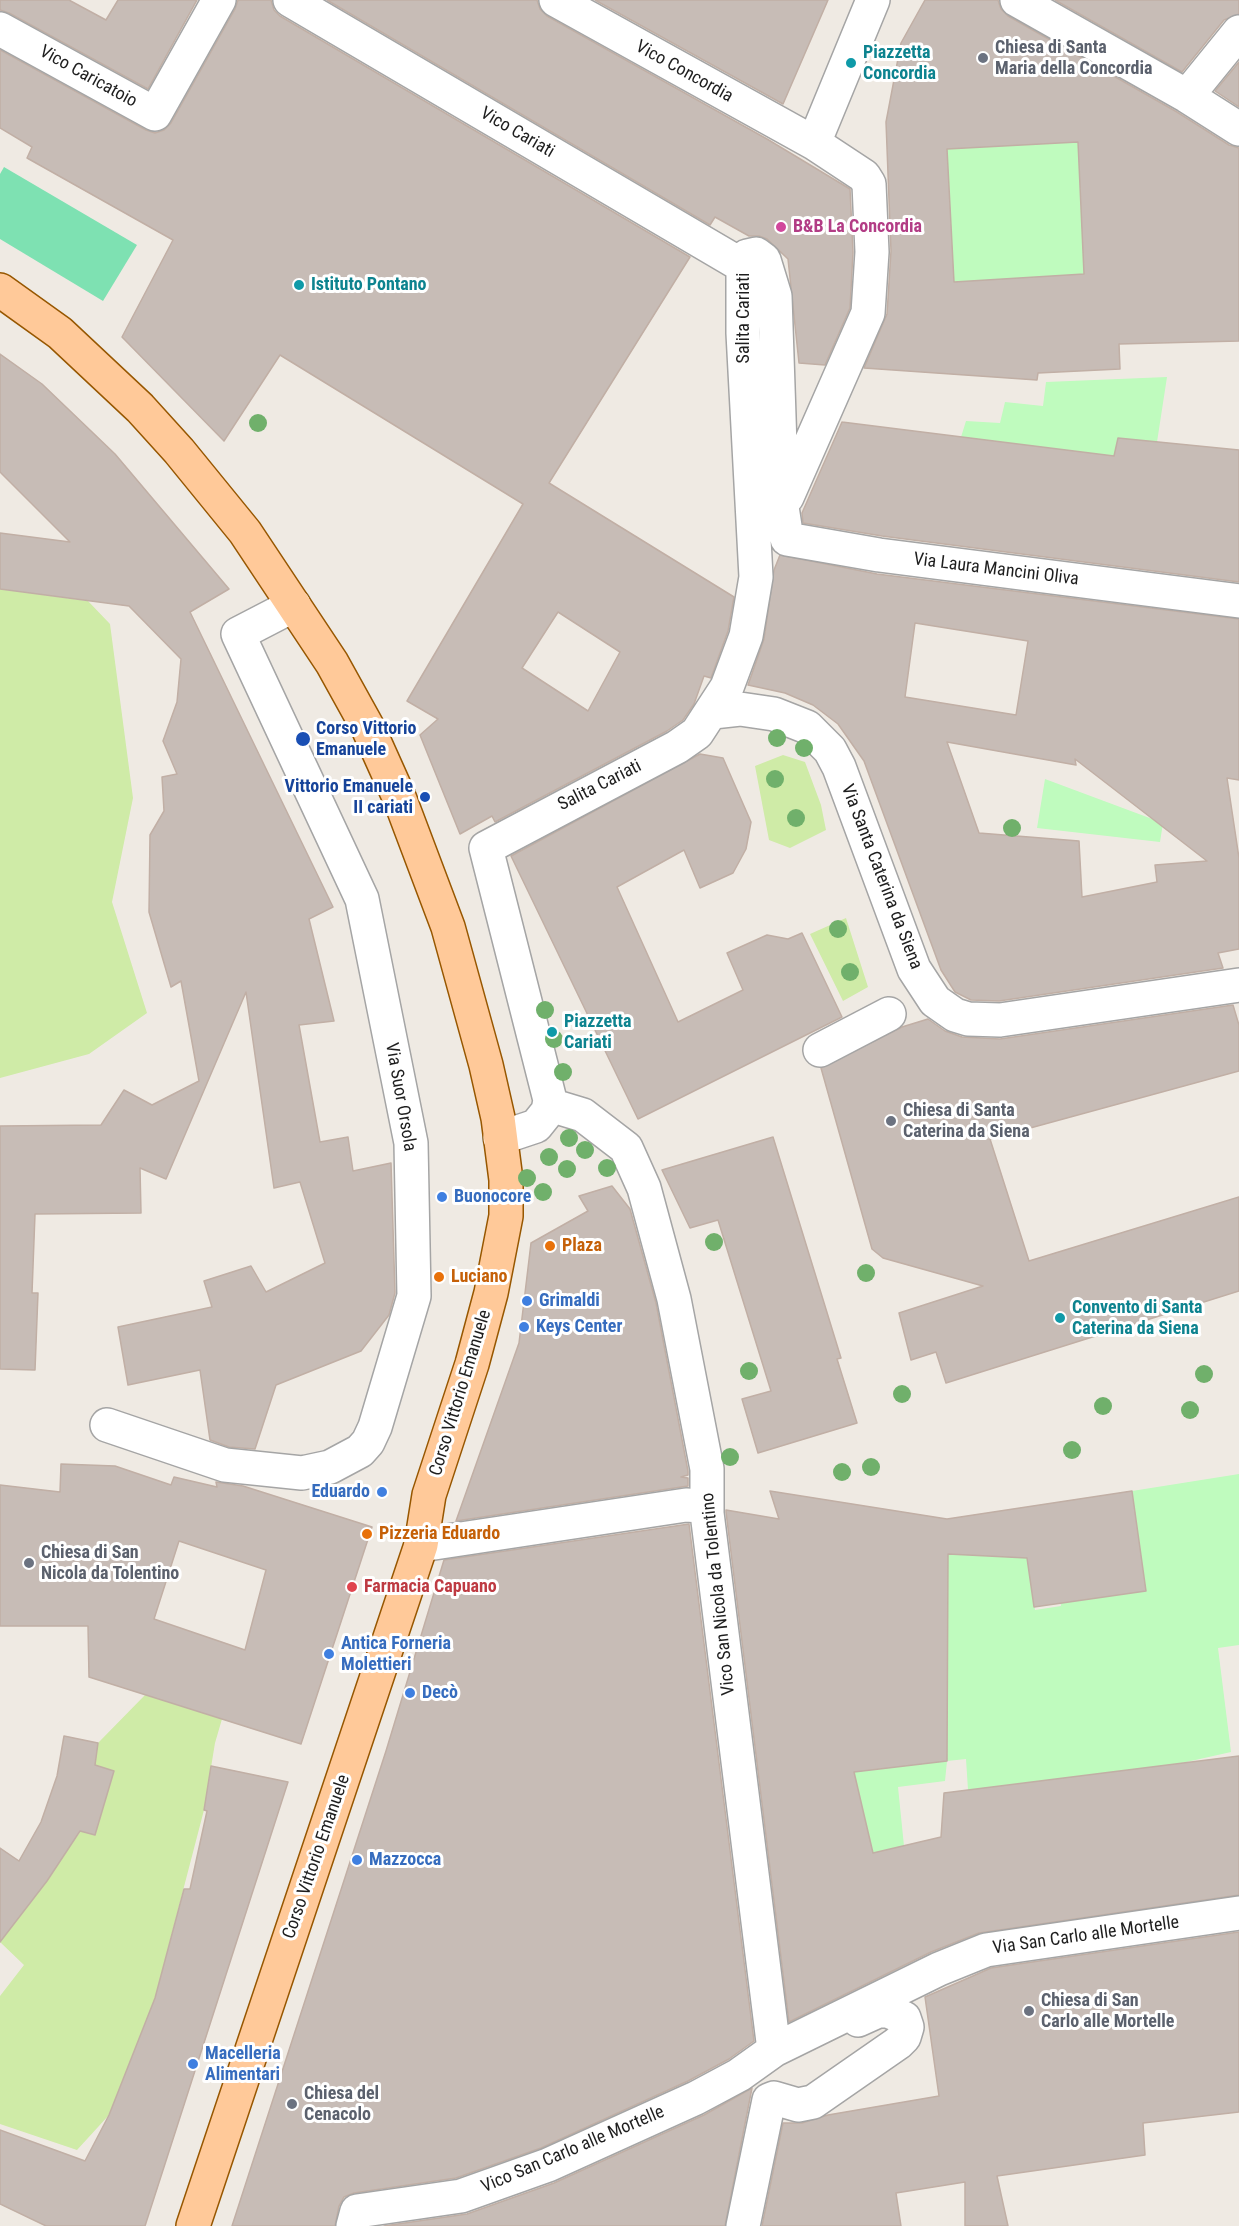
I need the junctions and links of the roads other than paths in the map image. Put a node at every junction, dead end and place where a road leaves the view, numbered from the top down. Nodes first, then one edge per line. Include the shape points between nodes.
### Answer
1 (219, 0) edge
2 (290, 0) edge
3 (556, 0) edge
4 (873, 0) edge
5 (1017, 0) edge
6 (0, 29) edge
7 (1239, 32) edge
8 (1187, 96) junction
9 (1239, 129) edge
10 (814, 143) junction
11 (743, 266) junction
12 (0, 290) edge
13 (783, 507) junction
14 (1239, 601) edge
15 (294, 605) junction
16 (713, 712) junction
17 (1239, 985) edge
18 (889, 1014) dead end
19 (820, 1050) dead end
20 (550, 1105) junction
21 (500, 1137) junction
22 (107, 1425) dead end
23 (707, 1513) junction
24 (421, 1545) junction
25 (1239, 1913) edge
26 (774, 2050) junction
27 (355, 2219) edge
28 (193, 2226) edge
29 (743, 2226) edge

1 - 6 street, Vico Caricatoio via 155,114
2 - 11 street, Vico Cariati
3 - 10 street, Vico Concordia
4 - 10 street
5 - 8 street
7 - 8 street
8 - 9 street
10 - 13 street via 864,176 868,184 872,252 868,313
11 - 13 street, Salita Cariati via 747,256 760,255 775,296
11 - 16 street, Salita Cariati via 746,423 756,577 746,636
12 - 15 main road, Corso Vittorio Emanuele via 60,333 140,408 224,504
13 - 14 street, Via Laura Mancini Oliva via 784,536 790,541
15 - 21 main road, Corso Vittorio Emanuele via 348,691 399,798 452,938 481,1045
15 - 22 street, Via Suor Orsola via 237,634 362,899 411,1143 414,1296 368,1442 360,1451 330,1467 302,1473 225,1465
16 - 17 street, Via Santa Caterina da Siena via 754,710 793,720 817,735 830,750 914,969 935,1001 954,1015 1000,1020
16 - 20 street, Salita Cariati via 697,733 677,747 486,848
18 - 19 street
20 - 21 street via 536,1126
20 - 23 street, Vico San Nicola da Tolentino via 583,1115 632,1160 657,1228 692,1382 707,1469
21 - 24 main road, Corso Vittorio Emanuele via 507,1198 500,1254 472,1364 429,1495
23 - 24 street via 701,1506 686,1505
23 - 26 street, Vico San Nicola da Tolentino
24 - 28 main road, Corso Vittorio Emanuele
25 - 26 street, Via San Carlo alle Mortelle via 986,1950
26 - 27 street, Vico San Carlo alle Mortelle via 696,2098 548,2165 461,2196
26 - 29 street via 786,2060 800,2060 858,2020 878,2011 897,2013 907,2027 898,2043 813,2102 798,2105 769,2100

